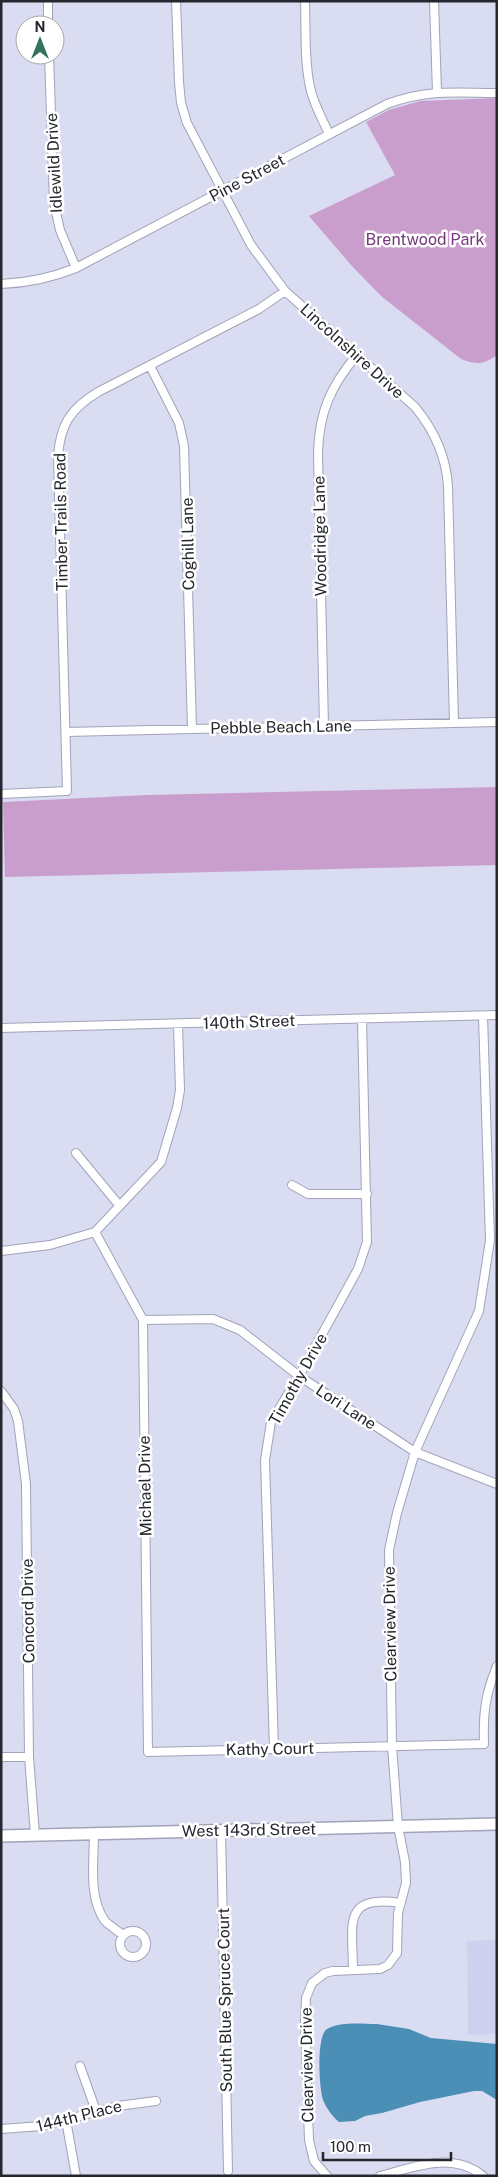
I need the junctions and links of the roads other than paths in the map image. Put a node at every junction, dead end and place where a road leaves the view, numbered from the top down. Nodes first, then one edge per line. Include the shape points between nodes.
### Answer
1 (48, 1) edge
2 (176, 1) edge
3 (305, 1) edge
4 (434, 1) edge
5 (48, 15) edge
6 (49, 65) edge
7 (437, 92) junction
8 (497, 93) edge
9 (329, 134) junction
10 (223, 191) junction
11 (76, 268) junction
12 (1, 284) edge
13 (285, 291) junction
14 (356, 356) junction
15 (150, 366) junction
16 (497, 722) edge
17 (454, 723) junction
18 (324, 726) junction
19 (192, 729) junction
20 (66, 732) junction
21 (1, 794) edge
22 (497, 1015) edge
23 (483, 1016) junction
24 (362, 1018) junction
25 (178, 1024) junction
26 (1, 1028) edge
27 (76, 1154) dead end
28 (292, 1185) dead end
29 (367, 1194) junction
30 (119, 1204) junction
31 (94, 1232) junction
32 (1, 1251) edge
33 (143, 1320) junction
34 (299, 1376) junction
35 (1, 1392) edge
36 (415, 1452) junction
37 (497, 1484) edge
38 (497, 1666) edge
39 (392, 1746) junction
40 (274, 1749) junction
41 (148, 1752) joint
42 (1, 1757) edge
43 (30, 1757) junction
44 (497, 1824) edge
45 (398, 1826) junction
46 (221, 1830) junction
47 (94, 1834) junction
48 (35, 1835) junction
49 (1, 1836) edge
50 (400, 1902) junction
51 (124, 1935) dead end
52 (353, 1970) junction
53 (80, 2066) dead end
54 (156, 2101) dead end
55 (96, 2111) junction
56 (66, 2120) junction
57 (1, 2129) edge
58 (228, 2171) dead end
59 (76, 2176) edge
60 (327, 2176) edge
61 (380, 2176) edge
62 (483, 2176) edge

1 - 5 street
2 - 10 street, Lincolnshire Drive via 181,103 187,124
3 - 9 street via 310,87
4 - 7 street
6 - 11 street, Idlewild Drive via 54,202 60,230
7 - 8 street, Pine Street
7 - 9 street, Pine Street via 387,104
9 - 10 street, Pine Street
10 - 11 street, Pine Street
10 - 13 street, Lincolnshire Drive via 251,245
11 - 12 street, Pine Street via 39,280
13 - 14 street, Lincolnshire Drive
13 - 15 street, Timber Trails Road via 259,309
14 - 17 street, Lincolnshire Drive via 415,407 428,424 445,462
14 - 18 street, Woodridge Lane via 335,383 324,410 319,435
15 - 19 street, Coghill Lane via 178,423 184,446
15 - 20 street, Timber Trails Road via 80,404 68,418 59,442
16 - 17 street, Pebble Beach Lane
17 - 18 street, Pebble Beach Lane
18 - 19 street, Pebble Beach Lane
19 - 20 street, Pebble Beach Lane
20 - 21 street, Timber Trails Road via 67,791
22 - 23 street, 140th Street
23 - 24 street, 140th Street
23 - 36 street, Clearview Drive via 490,1240 486,1273 479,1311
24 - 25 street, 140th Street
24 - 29 street, Timothy Drive
25 - 26 street, 140th Street
25 - 30 street via 180,1090 161,1162
27 - 30 street
28 - 29 street via 308,1194
29 - 34 street, Timothy Drive via 367,1242 358,1268
30 - 31 street
31 - 32 street via 50,1245
31 - 33 street, Michael Drive
33 - 34 street, Lori Lane via 213,1319 240,1330
33 - 41 street, Michael Drive
34 - 36 street, Lori Lane
34 - 40 street, Timothy Drive via 271,1422 265,1460
35 - 43 street, Concord Drive via 14,1409 18,1421 26,1484
36 - 37 street, Lori Lane
36 - 39 street, Clearview Drive via 389,1550
38 - 39 street, Kathy Court via 483,1712 484,1744
39 - 40 street, Kathy Court
39 - 45 street, Clearview Drive
40 - 41 street, Kathy Court
42 - 43 street
43 - 48 street, Concord Drive
44 - 45 main road, West 143rd Street
45 - 46 main road, West 143rd Street
45 - 50 street, Clearview Drive via 406,1883
46 - 47 main road, West 143rd Street
46 - 58 street, South Blue Spruce Court
47 - 48 main road, West 143rd Street
47 - 51 street via 93,1879 99,1910 106,1922
48 - 49 main road, West 143rd Street
50 - 52 street, Clearview Drive via 398,1948 392,1960 380,1969
50 - 52 street via 375,1900 363,1904 357,1911 353,1924
52 - 60 street, Clearview Drive via 333,1971 318,1977 308,1989 306,1998 309,2140 317,2166
53 - 55 street
54 - 55 street, 144th Place
55 - 56 street, 144th Place
56 - 57 street, 144th Place via 42,2126
56 - 59 street
61 - 62 street via 441,2162 461,2164

